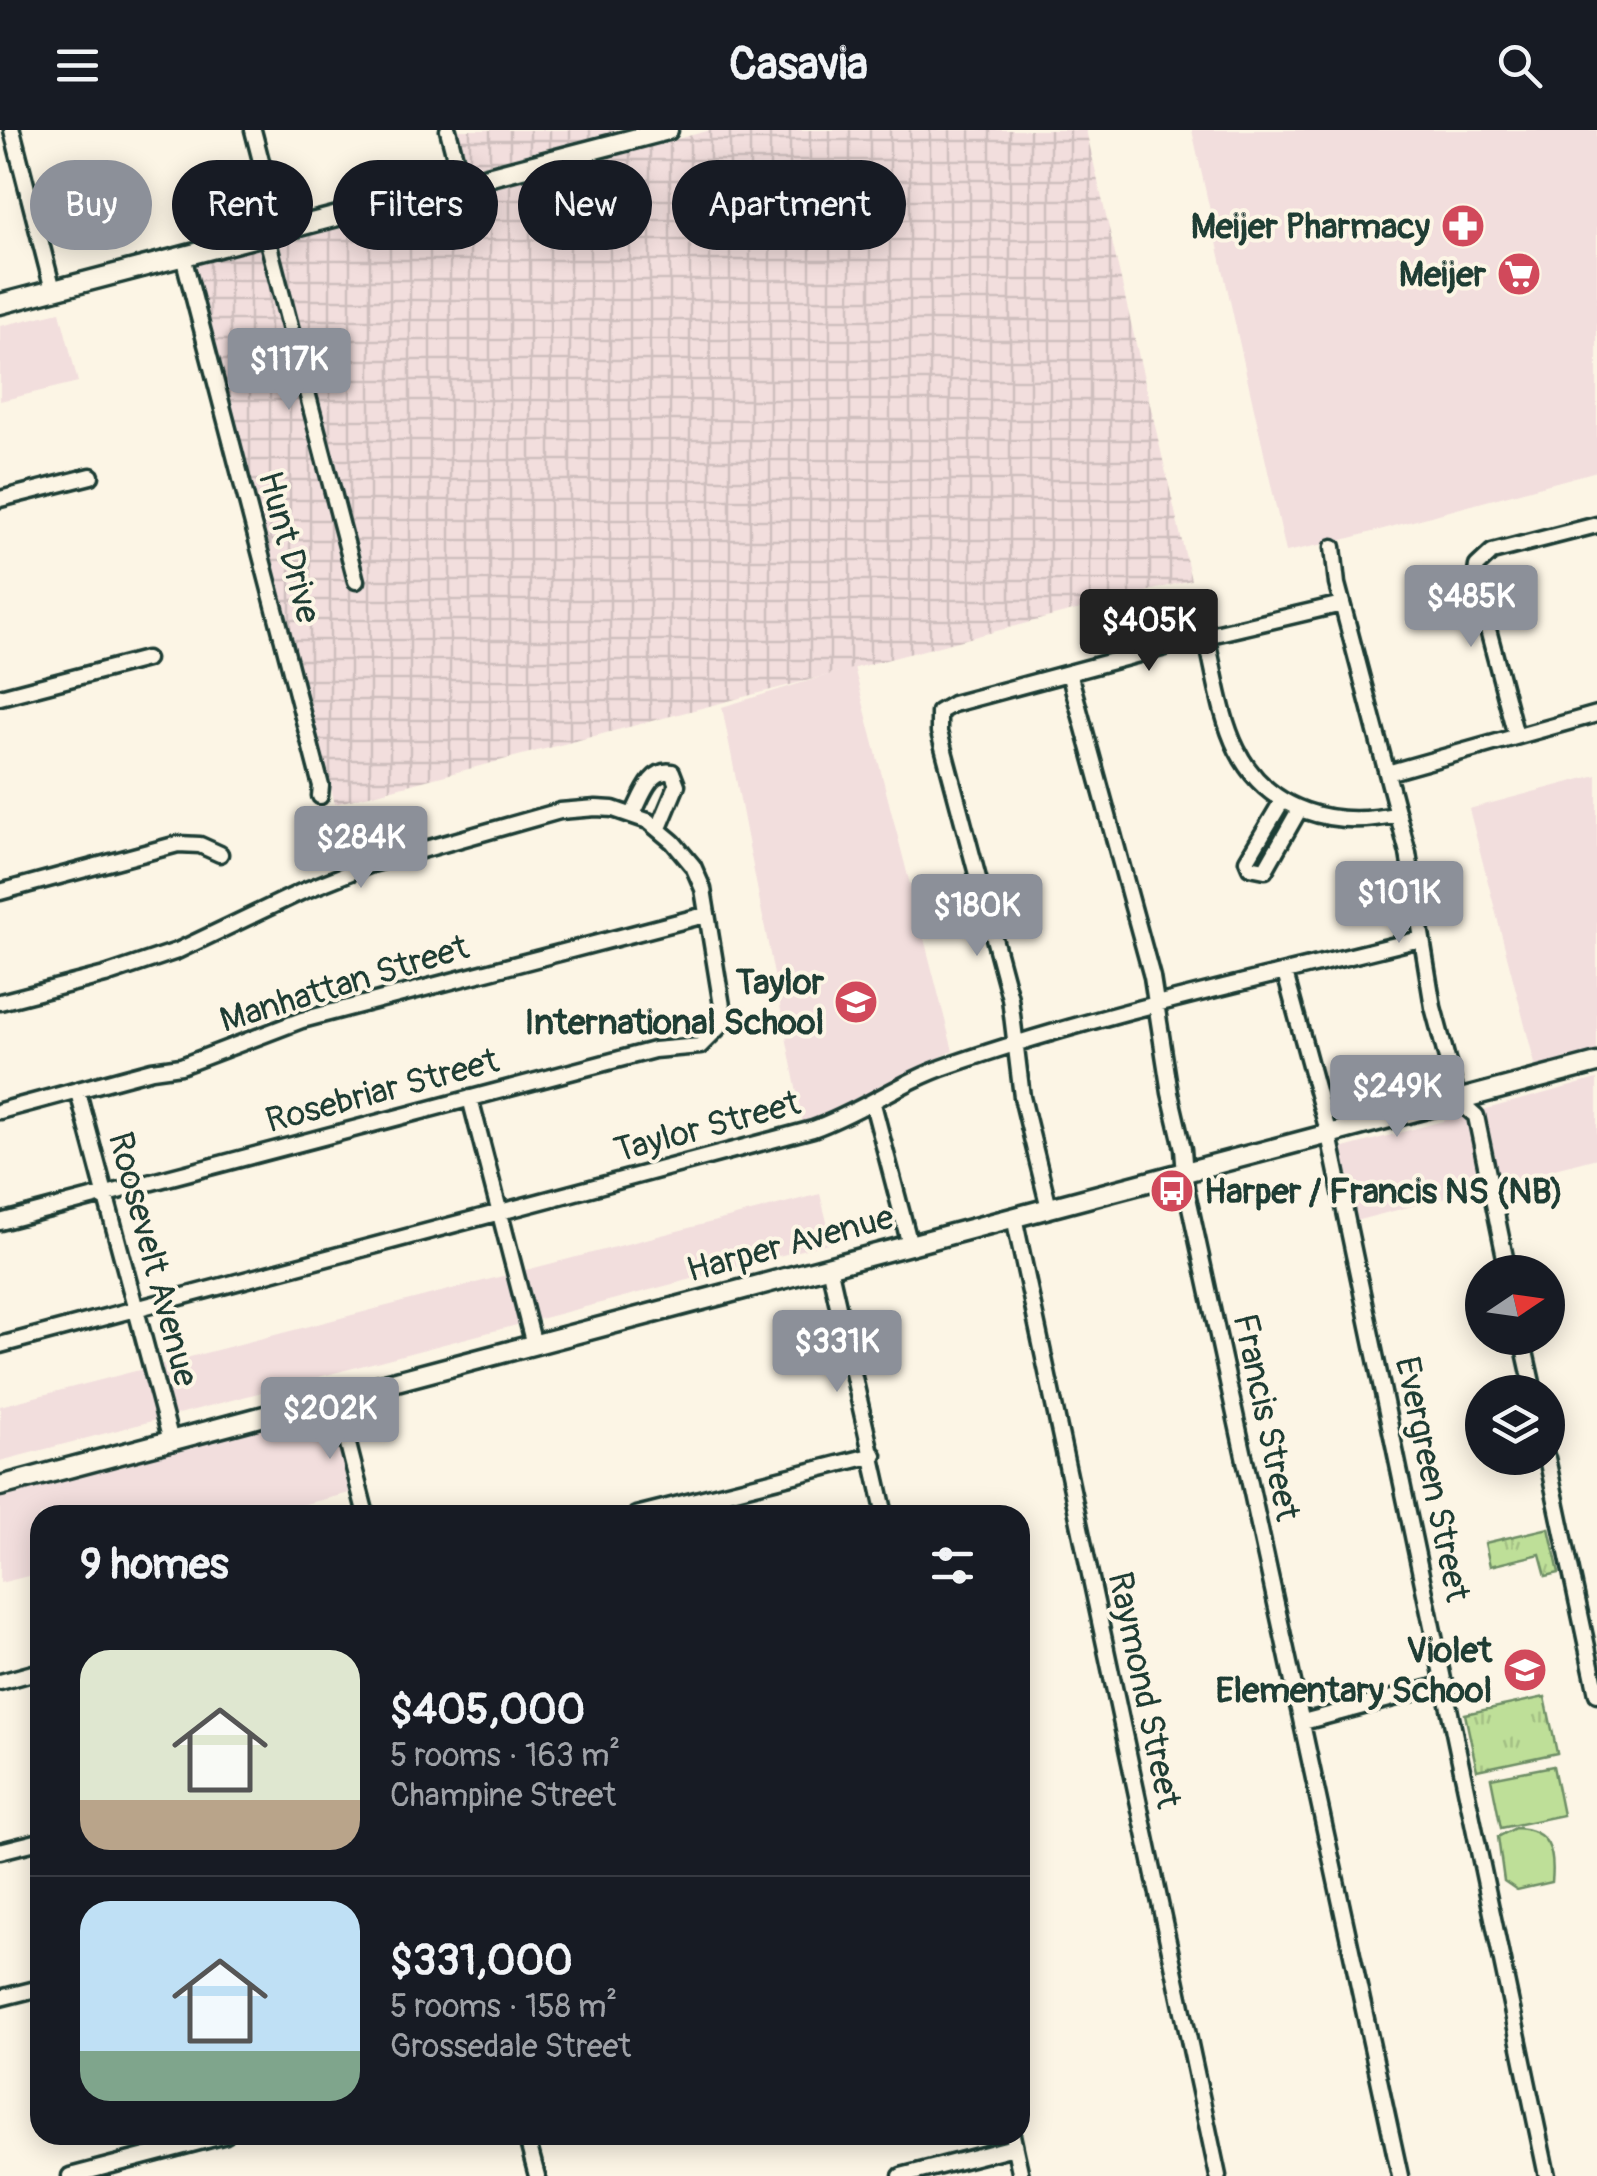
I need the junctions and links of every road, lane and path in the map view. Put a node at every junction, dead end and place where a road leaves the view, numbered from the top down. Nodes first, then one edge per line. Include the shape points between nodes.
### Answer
1 (12, 130) edge
2 (252, 130) edge
3 (448, 130) edge
4 (668, 130) edge
5 (258, 160) edge
6 (456, 160) edge
7 (498, 175) edge
8 (206, 250) edge
9 (276, 250) edge
10 (184, 256) junction
11 (53, 290) junction
12 (0, 304) edge
13 (91, 476) dead end
14 (0, 499) edge
15 (1597, 525) edge
16 (1333, 546) dead end
17 (356, 581) dead end
18 (1342, 604) junction
19 (1206, 636) junction
20 (146, 659) dead end
21 (1070, 673) junction
22 (0, 697) edge
23 (1597, 714) edge
24 (1516, 736) junction
25 (1387, 773) junction
26 (320, 796) dead end
27 (1282, 801) junction
28 (1299, 810) junction
29 (633, 814) junction
30 (1398, 814) junction
31 (658, 828) junction
32 (220, 854) dead end
33 (0, 892) edge
34 (705, 914) junction
35 (1420, 939) junction
36 (1284, 973) junction
37 (0, 1002) edge
38 (1158, 1006) junction
39 (1016, 1042) junction
40 (1597, 1063) edge
41 (78, 1092) junction
42 (470, 1098) junction
43 (1458, 1100) junction
44 (874, 1104) junction
45 (0, 1111) edge
46 (1329, 1135) junction
47 (1185, 1171) junction
48 (106, 1194) junction
49 (1049, 1208) junction
50 (500, 1214) junction
51 (1014, 1217) junction
52 (0, 1222) edge
53 (910, 1244) junction
54 (1505, 1255) edge
55 (829, 1266) junction
56 (136, 1309) junction
57 (0, 1345) edge
58 (534, 1345) junction
59 (336, 1398) junction
60 (170, 1441) junction
61 (874, 1455) junction
62 (1551, 1475) edge
63 (0, 1486) edge
64 (363, 1505) edge
65 (676, 1505) edge
66 (883, 1505) edge
67 (30, 1674) edge
68 (0, 1682) edge
69 (1446, 1684) junction
70 (1597, 1694) edge
71 (1303, 1722) junction
72 (30, 1844) edge
73 (0, 1852) edge
74 (30, 1990) edge
75 (0, 1998) edge
76 (188, 2145) edge
77 (528, 2145) edge
78 (1000, 2145) edge
79 (1014, 2145) edge
80 (70, 2176) edge
81 (536, 2176) edge
82 (901, 2176) edge
83 (1021, 2176) edge
84 (1218, 2176) edge
85 (1400, 2176) edge
86 (1547, 2176) edge

1 - 11 street
2 - 5 street
3 - 6 street
4 - 7 main road
8 - 10 main road
9 - 17 street
10 - 11 main road
10 - 26 street, Hunt Drive
11 - 12 main road
13 - 14 street
15 - 24 street via 1492,552 1477,566 1475,580
16 - 18 street
18 - 19 street
18 - 25 street
19 - 21 street
19 - 27 street via 1236,747
20 - 22 street
21 - 38 street, Francis Street
21 - 39 street via 939,712
23 - 24 street
24 - 25 street
25 - 30 street
27 - 28 street
27 - 28 street via 1246,860 1250,867 1266,870
28 - 30 street via 1350,820
29 - 31 street, Rosebriar Street
29 - 31 street via 656,774 672,772 678,785
29 - 37 street via 560,811 420,848 313,887 177,952
30 - 35 street
31 - 34 street, Rosebriar Street via 694,866
32 - 33 street via 189,843 164,847
34 - 41 street, Manhattan Street via 302,1020 181,1066
34 - 42 street, Rosebriar Street via 723,1012 706,1042
35 - 36 street, Taylor Street
35 - 43 street
36 - 38 street, Taylor Street
36 - 46 street, Evergreen Street
38 - 39 street, Taylor Street
38 - 47 street, Francis Street
39 - 44 street, Taylor Street via 926,1074
39 - 49 street via 1022,1098
40 - 43 main road, Harper Avenue
41 - 45 street, Manhattan Street
41 - 48 street, Roosevelt Avenue
42 - 48 street, Rosebriar Street
42 - 50 street
43 - 46 main road, Harper Avenue
43 - 54 street via 1476,1116
44 - 50 street, Taylor Street via 813,1130
44 - 53 street
46 - 47 main road, Harper Avenue
46 - 69 street, Evergreen Street
47 - 49 main road, Harper Avenue
47 - 71 street, Francis Street
48 - 52 street, Rosebriar Street
48 - 56 street, Roosevelt Avenue
49 - 51 main road, Harper Avenue
50 - 56 street, Taylor Street
50 - 58 street
51 - 53 main road, Harper Avenue
51 - 84 street, Raymond Street
53 - 55 main road, Harper Avenue
55 - 58 main road, Harper Avenue
55 - 61 street
56 - 57 street, Taylor Street
56 - 60 street, Roosevelt Avenue
58 - 59 main road, Harper Avenue
59 - 60 main road, Harper Avenue
59 - 64 street
60 - 63 main road, Harper Avenue
61 - 65 street
61 - 66 street
62 - 70 street
67 - 68 street
69 - 71 street
69 - 86 street, Evergreen Street
71 - 85 street, Francis Street
72 - 73 street
74 - 75 street
76 - 80 street
77 - 81 street
78 - 82 street
79 - 83 street

